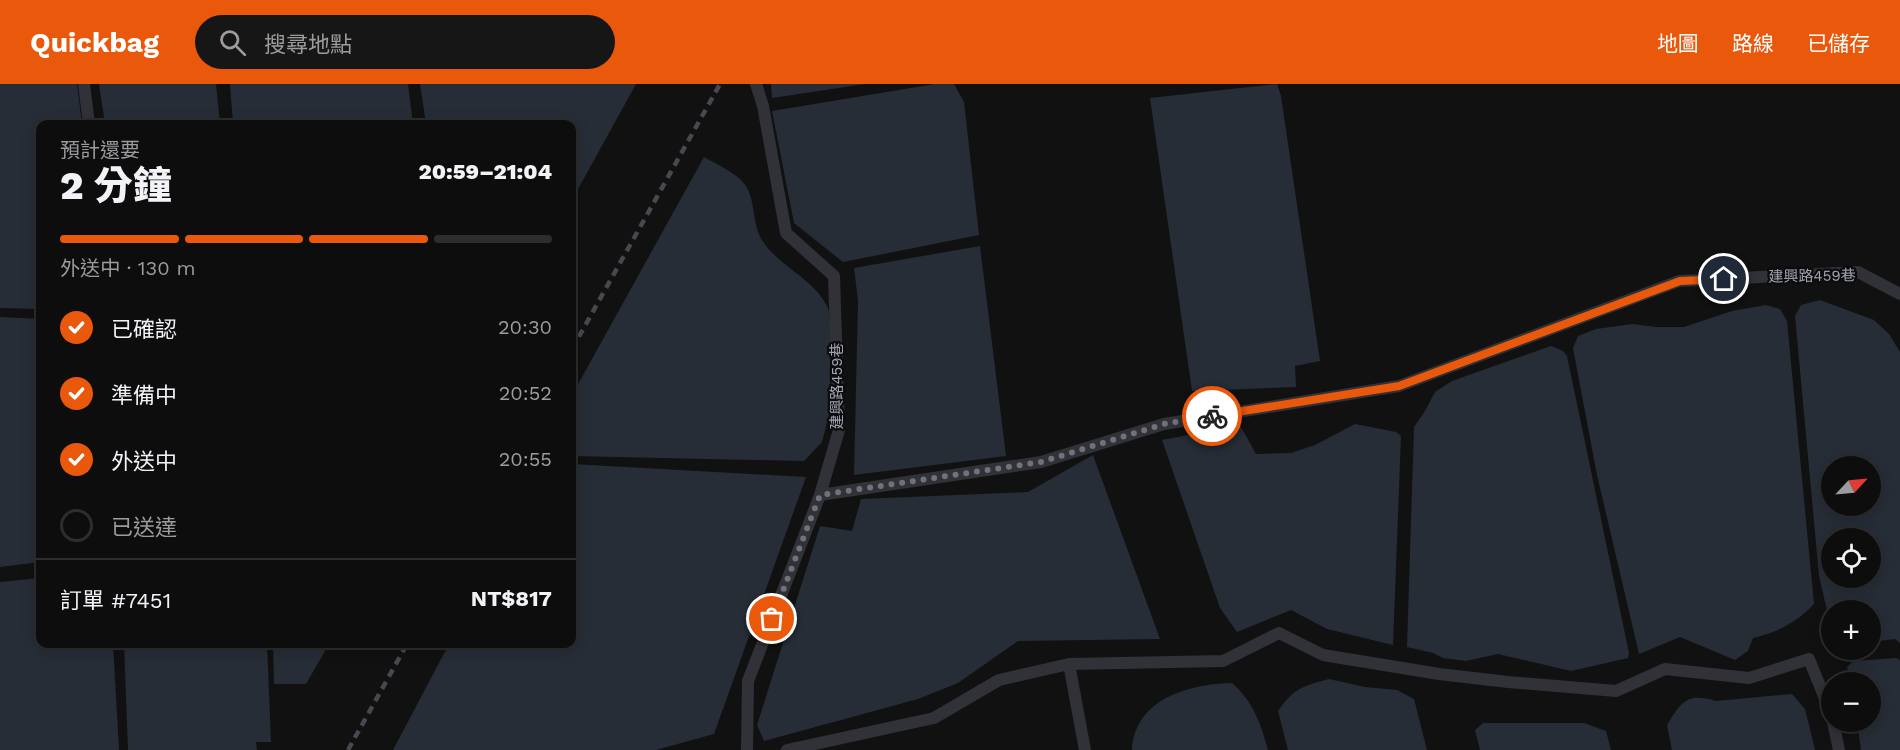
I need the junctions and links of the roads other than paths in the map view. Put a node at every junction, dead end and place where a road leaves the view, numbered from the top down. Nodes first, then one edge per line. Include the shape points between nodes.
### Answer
1 (84, 84) edge
2 (756, 84) edge
3 (88, 120) edge
4 (1900, 294) edge
5 (820, 495) junction
6 (1069, 664) junction
7 (1821, 689) edge
8 (1835, 732) edge
9 (747, 750) edge
10 (787, 750) edge
11 (1085, 750) edge
12 (1839, 750) edge

1 - 3 lane
2 - 5 lane, 建興路459巷 via 786,233 834,276 839,430
4 - 5 lane, 建興路459巷 via 1858,272 1680,281 1399,386 1164,424 1041,462
5 - 9 lane via 748,681
6 - 7 lane via 1223,661 1279,633 1323,655 1439,674 1616,691 1665,669 1749,678 1809,659
6 - 10 lane via 999,680 934,718
6 - 11 lane
8 - 12 lane

